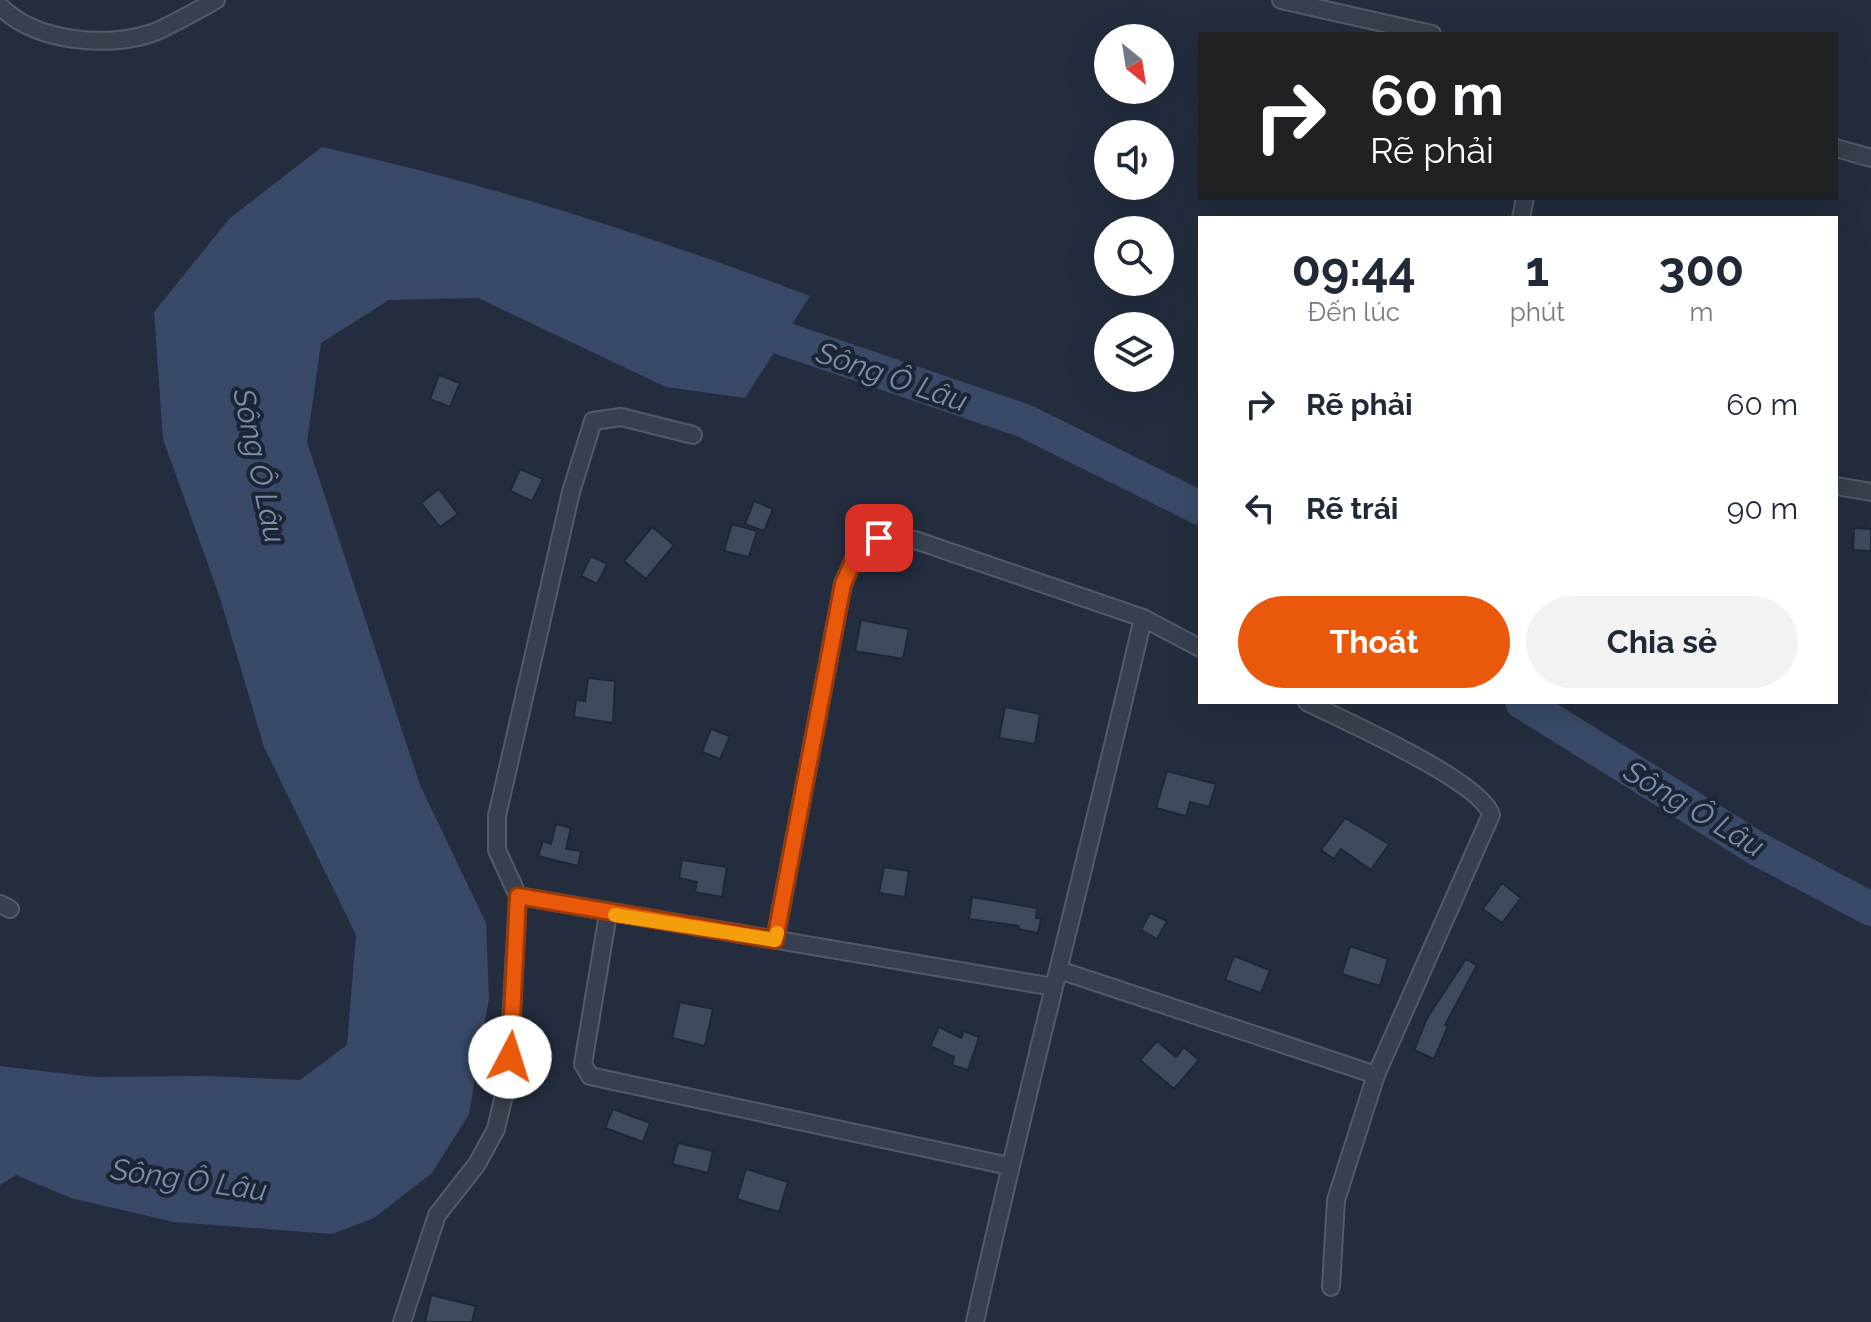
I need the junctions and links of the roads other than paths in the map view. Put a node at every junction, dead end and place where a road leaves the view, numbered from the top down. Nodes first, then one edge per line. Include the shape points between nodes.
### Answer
1 (216, 0) edge
2 (1281, 0) edge
3 (0, 6) edge
4 (1423, 32) edge
5 (1838, 149) edge
6 (1871, 158) edge
7 (693, 435) dead end
8 (1838, 486) edge
9 (1871, 492) edge
10 (1143, 618) junction
11 (1198, 647) edge
12 (1311, 704) edge
13 (518, 896) junction
14 (608, 914) junction
15 (775, 940) junction
16 (1059, 970) junction
17 (1054, 987) junction
18 (1376, 1075) junction
19 (1009, 1166) junction
20 (1331, 1287) dead end
21 (402, 1322) edge
22 (975, 1322) edge

1 - 3 street via 154,32 111,40 52,34 27,26
2 - 4 street
5 - 6 street
7 - 13 street via 621,417 593,421 571,492 497,816 497,850
8 - 9 street
10 - 11 street
10 - 15 street via 915,540 879,538 859,548 843,584
10 - 16 street
12 - 18 street via 1434,766 1486,805 1491,815
13 - 14 street
13 - 21 street via 508,1078 496,1129 477,1164 437,1215
14 - 15 street
14 - 19 street via 583,1064 590,1076
15 - 17 street
16 - 17 street
16 - 18 street
17 - 19 street
18 - 20 street via 1336,1200
19 - 22 street

